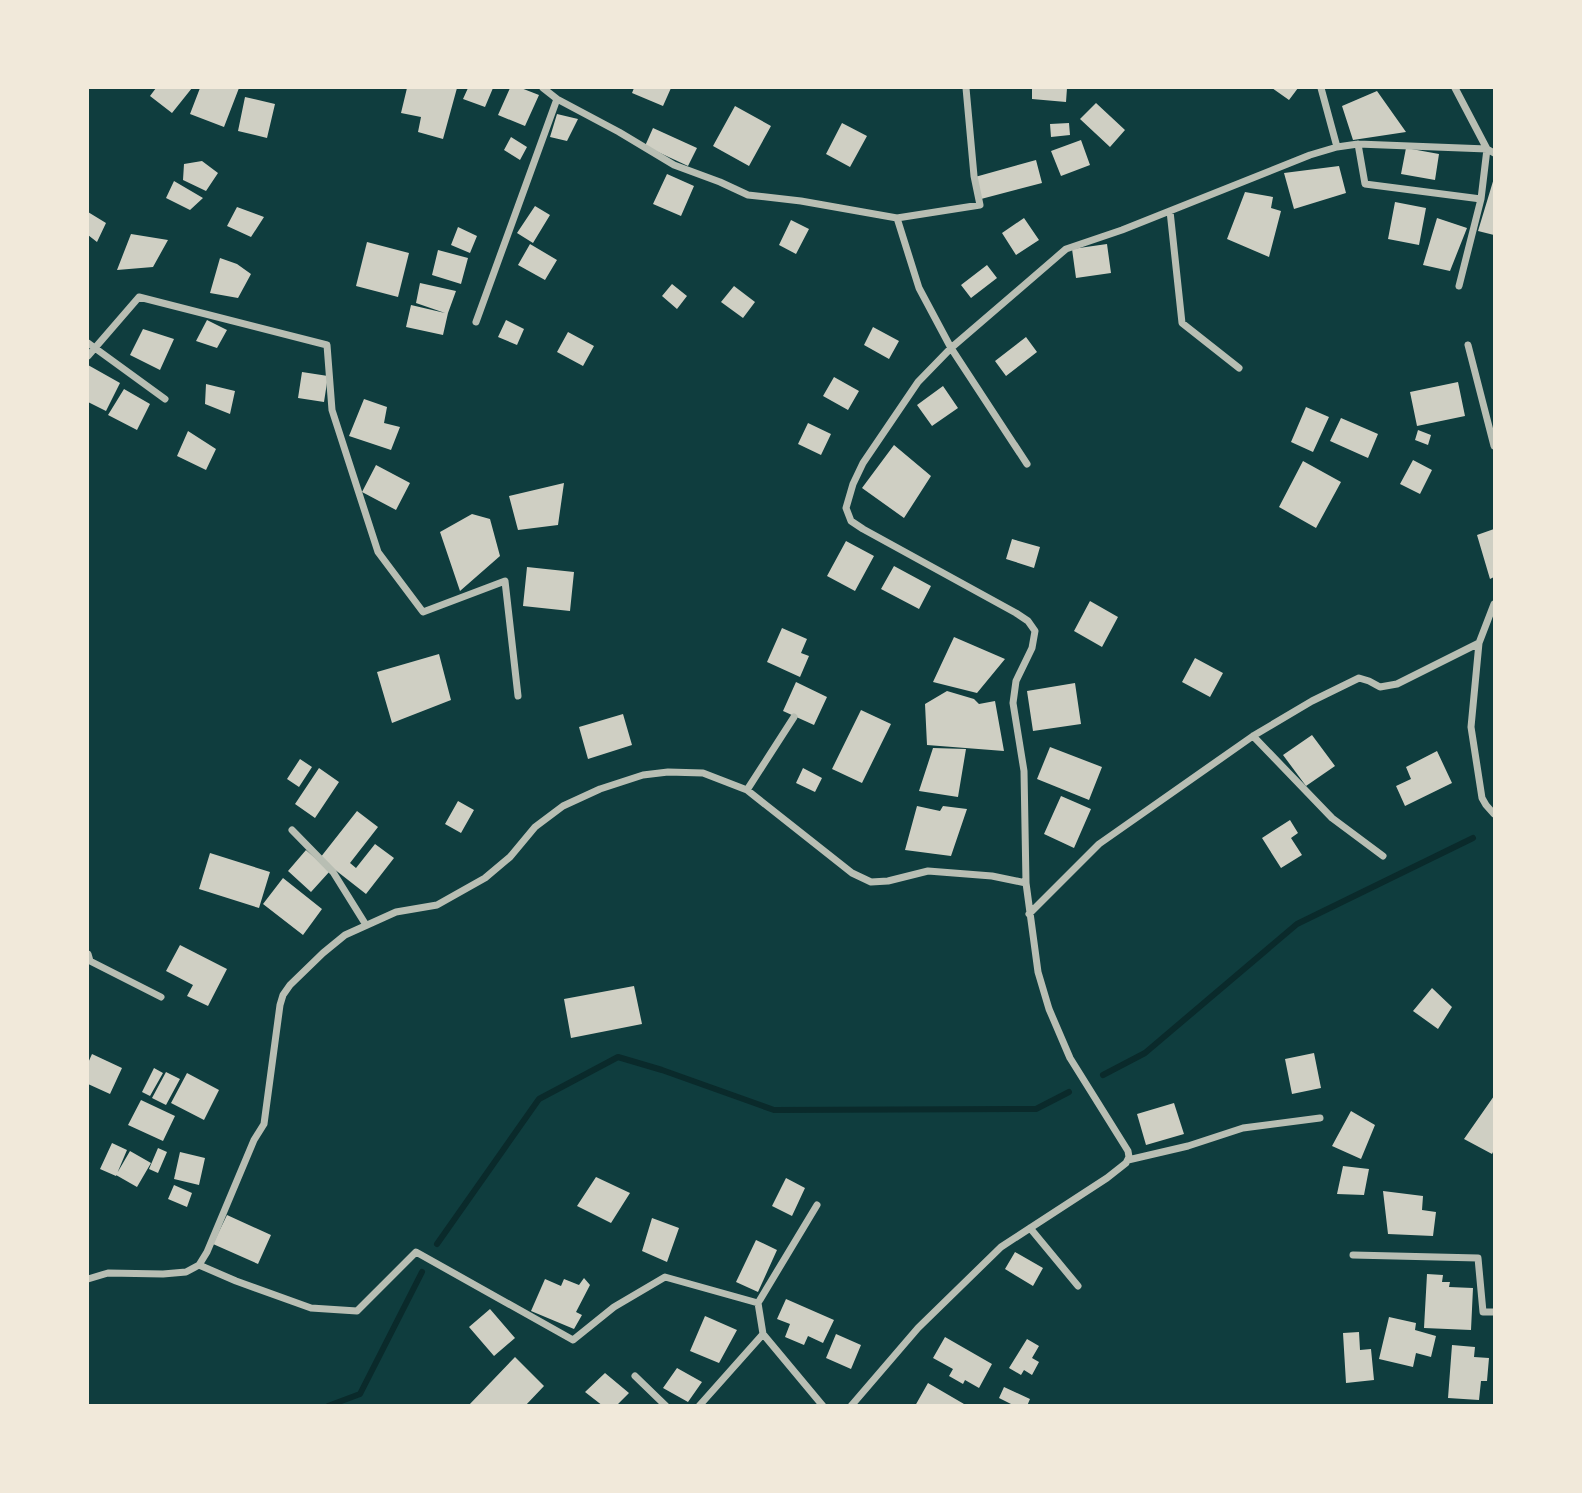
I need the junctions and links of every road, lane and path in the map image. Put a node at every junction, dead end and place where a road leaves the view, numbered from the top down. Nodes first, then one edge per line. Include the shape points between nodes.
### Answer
1 (542, 88) edge
2 (966, 88) edge
3 (1321, 88) edge
4 (1455, 88) edge
5 (557, 99) junction
6 (1359, 144) junction
7 (1337, 147) junction
8 (1491, 151) edge
9 (1480, 199) junction
10 (1170, 211) junction
11 (897, 218) junction
12 (1459, 286) dead end
13 (476, 322) dead end
14 (91, 345) edge
15 (1468, 345) dead end
16 (951, 348) junction
17 (88, 356) edge
18 (1239, 368) dead end
19 (165, 399) dead end
20 (1494, 446) edge
21 (1027, 464) dead end
22 (1494, 604) edge
23 (1479, 643) junction
24 (518, 696) dead end
25 (794, 717) dead end
26 (1253, 736) junction
27 (747, 790) junction
28 (1494, 814) edge
29 (292, 830) dead end
30 (1383, 856) dead end
31 (1026, 883) junction
32 (1029, 914) junction
33 (366, 926) junction
34 (88, 954) edge
35 (161, 997) dead end
36 (1320, 1118) dead end
37 (1128, 1160) junction
38 (817, 1205) dead end
39 (1030, 1228) junction
40 (1353, 1255) dead end
41 (199, 1265) junction
42 (88, 1279) edge
43 (1078, 1286) dead end
44 (758, 1304) junction
45 (1494, 1312) edge
46 (763, 1334) junction
47 (635, 1376) dead end
48 (666, 1405) edge
49 (699, 1405) edge
50 (823, 1405) edge
51 (851, 1405) edge

1 - 5 street
2 - 11 street via 980,205
3 - 7 street
4 - 8 street
5 - 11 street via 674,165 748,195
5 - 13 street
6 - 7 street
6 - 8 street
6 - 9 street via 1365,184
7 - 10 street
8 - 9 street
9 - 12 street
10 - 16 street via 1066,249
10 - 18 street via 1182,323
11 - 16 street via 919,288
14 - 17 street
14 - 19 street
14 - 24 street via 139,297 327,345 331,410 378,552 423,612 505,581
15 - 20 street
16 - 21 street
16 - 31 street via 918,382 863,463 846,508 851,521 863,529 1016,613 1035,631 1016,681 1013,704 1024,771
22 - 23 street
23 - 26 street via 1397,684 1380,687 1359,678
23 - 28 street via 1471,727 1482,798
25 - 27 street
26 - 30 street via 1332,818
26 - 32 street via 1100,844
27 - 31 street via 852,873 871,882 928,871
27 - 33 street via 703,773 668,772 600,789 535,827 485,878 436,905 396,912
29 - 33 street via 333,872
31 - 32 street
32 - 37 street via 1049,1009 1070,1058 1128,1150
33 - 41 street via 345,935 323,953 283,995 264,1125
34 - 35 street via 90,961
36 - 37 street via 1243,1128
37 - 39 street
38 - 44 street
39 - 43 street
39 - 51 street via 1001,1247 918,1328
40 - 45 street via 1478,1258 1483,1312
41 - 42 street via 186,1272 108,1273
41 - 44 street via 311,1308 357,1311 416,1252 573,1340 614,1307 665,1277
44 - 46 street
46 - 49 street
46 - 50 street
47 - 48 street

